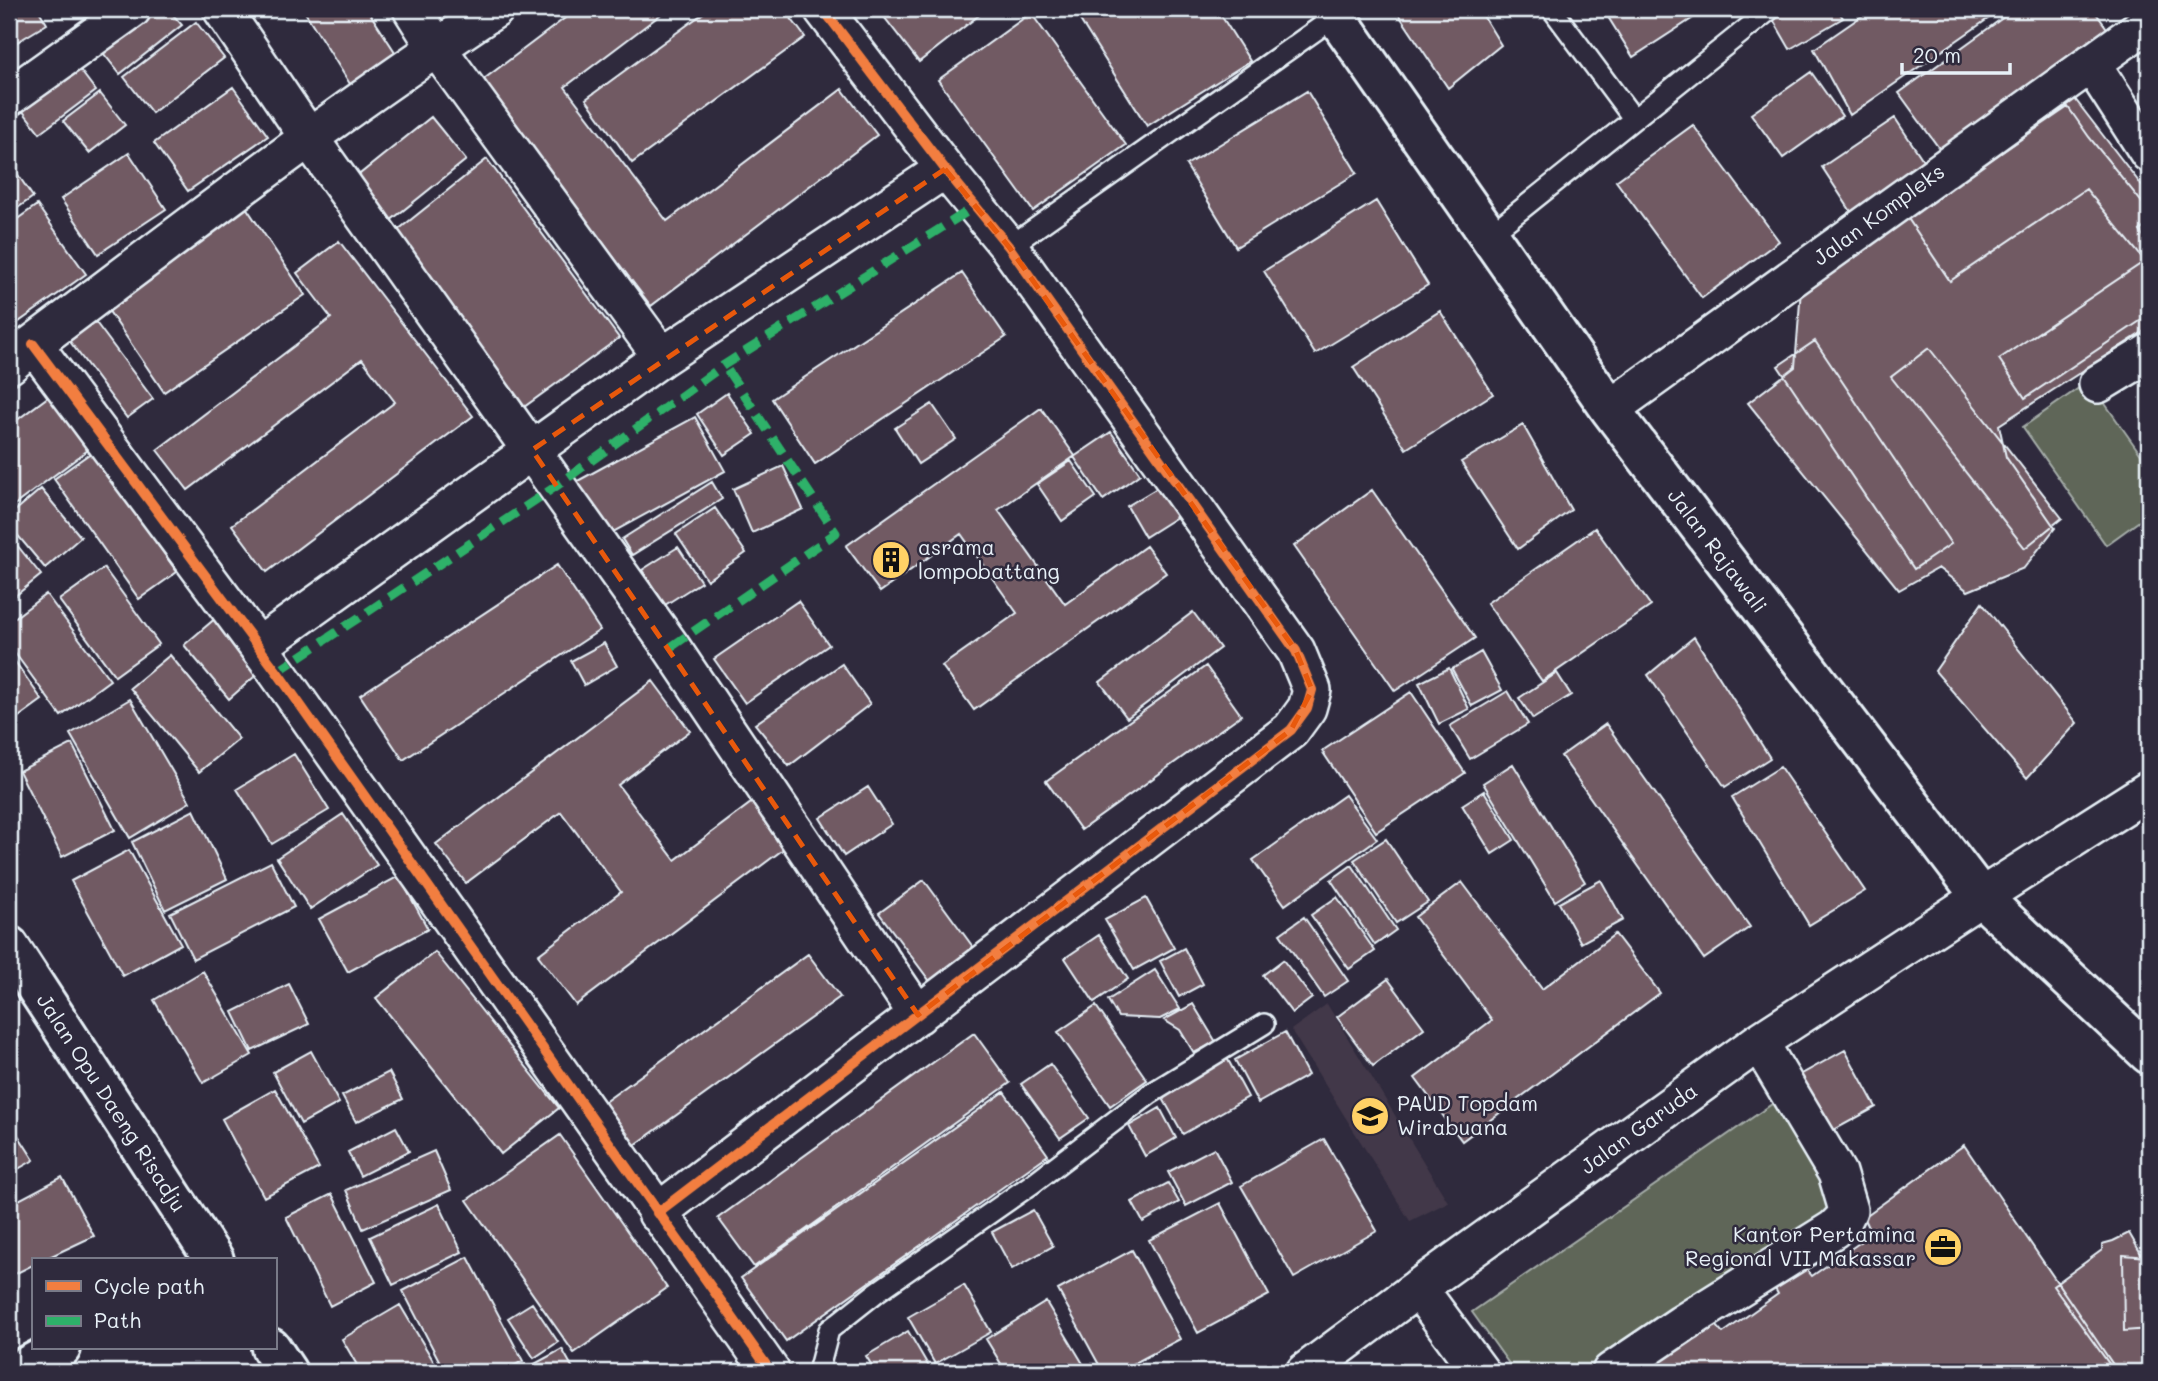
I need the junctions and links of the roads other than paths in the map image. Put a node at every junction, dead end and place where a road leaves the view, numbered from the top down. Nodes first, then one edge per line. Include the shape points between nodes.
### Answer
1 (132, 9) edge
2 (222, 9) edge
3 (412, 9) edge
4 (495, 9) edge
5 (822, 9) edge
6 (1552, 9) edge
7 (1772, 9) edge
8 (1334, 12) edge
9 (2149, 22) edge
10 (436, 47) junction
11 (2091, 63) junction
12 (9, 97) edge
13 (1633, 118) junction
14 (309, 138) junction
15 (2149, 153) edge
16 (945, 169) junction
17 (1488, 236) junction
18 (1009, 247) junction
19 (2149, 353) edge
20 (21, 354) edge
21 (662, 357) junction
22 (2098, 384) dead end
23 (1610, 409) junction
24 (532, 450) junction
25 (259, 646) junction
26 (2149, 790) edge
27 (1981, 897) junction
28 (9, 946) edge
29 (918, 1016) junction
30 (1264, 1024) dead end
31 (1759, 1042) junction
32 (2149, 1054) edge
33 (657, 1213) junction
34 (213, 1258) edge
35 (1418, 1288) junction
36 (57, 1350) edge
37 (272, 1350) edge
38 (16, 1372) edge
39 (287, 1372) edge
40 (771, 1372) edge
41 (818, 1372) edge
42 (1305, 1372) edge
43 (1479, 1372) edge
44 (1611, 1372) edge

1 - 12 street
2 - 14 street
3 - 10 street
4 - 10 street
5 - 16 street
6 - 13 lane
7 - 13 lane
8 - 17 main road, Jalan Rajawali
8 - 18 lane
9 - 11 street, Jalan Kompleks
10 - 14 street
10 - 21 street
11 - 15 street
11 - 23 street, Jalan Kompleks
13 - 17 lane
14 - 20 street
14 - 24 street
16 - 18 street
16 - 21 street
17 - 23 main road, Jalan Rajawali
18 - 29 street via 1296,651 1312,690 1307,708 1291,730
19 - 22 street
20 - 25 street
21 - 24 street
23 - 27 main road, Jalan Rajawali
24 - 25 street
24 - 29 street
25 - 33 street
26 - 27 street, Jalan Garuda
27 - 31 street, Jalan Garuda
27 - 32 main road, Jalan Rajawali
28 - 34 main road, Jalan Opu Daeng Risadju
29 - 33 street
30 - 41 lane via 1150,1094 1032,1184 867,1299 829,1330
31 - 35 street, Jalan Garuda
31 - 44 street via 1837,1173 1848,1210 1834,1229
33 - 40 street
35 - 42 street, Jalan Garuda
35 - 43 street
36 - 38 main road
37 - 39 main road

